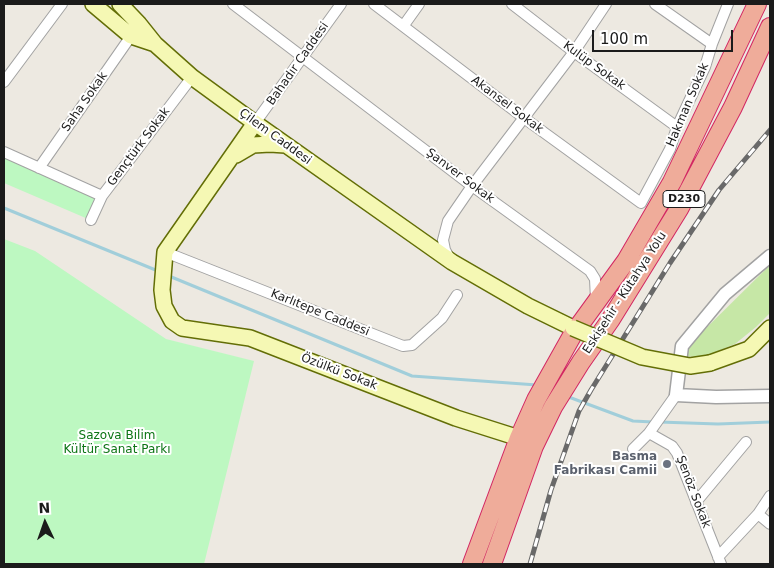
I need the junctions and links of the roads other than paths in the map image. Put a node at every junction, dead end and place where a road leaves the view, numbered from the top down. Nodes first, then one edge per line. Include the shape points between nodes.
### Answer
1 (62, 4) edge
2 (93, 4) edge
3 (120, 4) edge
4 (233, 4) edge
5 (341, 4) edge
6 (374, 4) edge
7 (419, 4) edge
8 (512, 4) edge
9 (606, 4) edge
10 (655, 4) edge
11 (728, 4) edge
12 (757, 4) edge
13 (404, 25) junction
14 (770, 27) edge
15 (131, 36) junction
16 (155, 44) junction
17 (712, 44) junction
18 (574, 52) junction
19 (304, 57) junction
20 (192, 76) junction
21 (4, 82) edge
22 (524, 118) junction
23 (256, 123) junction
24 (677, 127) junction
25 (286, 146) junction
26 (4, 152) edge
27 (228, 163) junction
28 (39, 168) junction
29 (472, 186) junction
30 (102, 196) junction
31 (642, 203) joint
32 (91, 220) dead end
33 (165, 252) junction
34 (770, 256) edge
35 (456, 265) junction
36 (458, 295) dead end
37 (596, 305) junction
38 (770, 328) edge
39 (676, 395) junction
40 (770, 396) edge
41 (649, 433) junction
42 (526, 442) junction
43 (746, 442) dead end
44 (633, 450) dead end
45 (770, 496) edge
46 (696, 502) junction
47 (758, 514) junction
48 (770, 524) edge
49 (720, 561) edge
50 (472, 564) edge
51 (492, 564) edge

1 - 21 street
2 - 15 main road, Çilem Caddesi
3 - 16 main road
4 - 19 street, Şanver Sokak
5 - 19 street, Bahadır Caddesi
6 - 13 street, Akansel Sokak
7 - 13 street
8 - 18 street, Kulüp Sokak
9 - 18 street
10 - 17 street
11 - 17 street, Hakman Sokak
12 - 37 highway, Eskişehir - Kütahya Yolu / D230 via 672,182
13 - 22 street, Akansel Sokak
14 - 42 highway, Eskişehir - Kütahya Yolu / D230 via 679,208 553,408
15 - 16 main road, Çilem Caddesi
15 - 28 street, Saha Sokak
16 - 20 main road, Çilem Caddesi
17 - 24 street, Hakman Sokak
18 - 22 street
18 - 24 street, Kulüp Sokak
19 - 23 street, Bahadır Caddesi
19 - 29 street, Şanver Sokak
20 - 23 main road, Çilem Caddesi
20 - 30 street, Gençtürk Sokak
22 - 29 street
22 - 31 street, Akansel Sokak
23 - 25 main road, Çilem Caddesi
23 - 27 main road
24 - 31 street, Hakman Sokak via 670,149
25 - 27 main road via 253,145
25 - 35 main road, Çilem Caddesi
26 - 28 street
27 - 33 main road
28 - 30 street
29 - 35 street via 448,221 444,234 445,250
29 - 37 street, Şanver Sokak via 590,272 595,279
30 - 32 street, Gençtürk Sokak
33 - 36 street, Karlıtepe Caddesi via 403,346 412,345 442,318
33 - 42 main road, Özülkü Sokak via 164,306 172,321 182,328 250,338
34 - 39 street via 726,294 682,346
35 - 38 main road, Çilem Caddesi, bridge via 572,328 642,357 690,366 710,362 749,349
37 - 42 highway, Eskişehir - Kütahya Yolu / D230 via 573,334 536,400
39 - 40 street
39 - 41 street
41 - 44 street
41 - 46 street, Şenöz Sokak via 678,453
42 - 50 highway, Eskişehir - Kütahya Yolu / D230
42 - 51 highway, Eskişehir - Kütahya Yolu / D230
43 - 46 street
45 - 47 street
46 - 49 street, Şenöz Sokak
47 - 48 street
47 - 49 street

